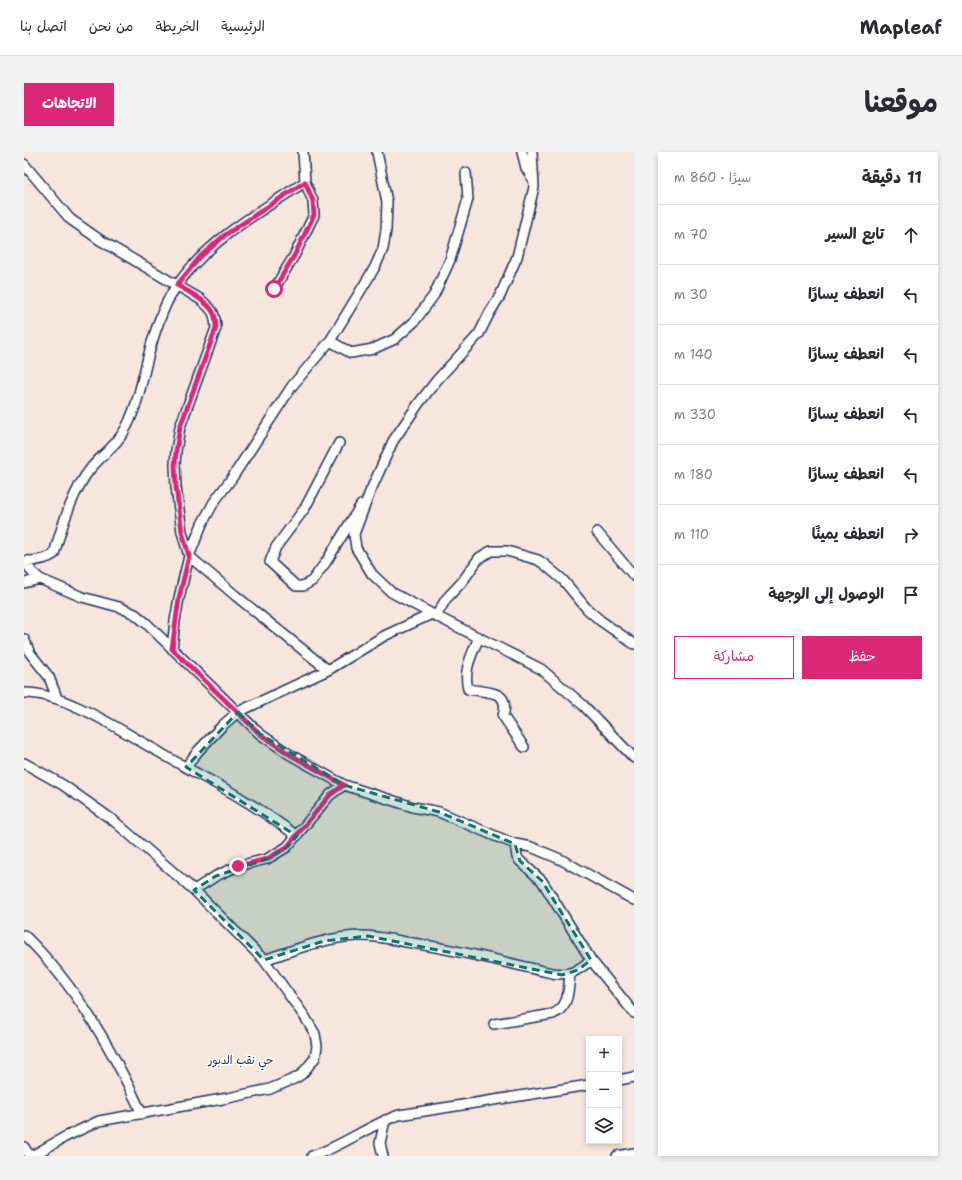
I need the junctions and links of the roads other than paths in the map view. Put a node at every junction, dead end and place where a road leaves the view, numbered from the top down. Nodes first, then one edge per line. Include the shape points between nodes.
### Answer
1 (303, 152) edge
2 (377, 152) edge
3 (522, 152) edge
4 (532, 152) edge
5 (24, 164) edge
6 (466, 173) dead end
7 (533, 180) junction
8 (305, 182) junction
9 (177, 285) junction
10 (274, 289) dead end
11 (330, 341) junction
12 (339, 443) dead end
13 (370, 492) junction
14 (597, 532) dead end
15 (189, 556) junction
16 (25, 559) edge
17 (634, 576) edge
18 (40, 579) junction
19 (24, 583) edge
20 (434, 615) junction
21 (479, 637) junction
22 (24, 639) edge
23 (634, 644) edge
24 (172, 649) junction
25 (328, 670) junction
26 (24, 693) edge
27 (57, 698) junction
28 (238, 712) junction
29 (524, 747) dead end
30 (634, 758) edge
31 (24, 763) edge
32 (186, 767) junction
33 (344, 785) junction
34 (297, 836) junction
35 (515, 844) junction
36 (194, 890) junction
37 (634, 900) edge
38 (24, 935) edge
39 (264, 960) junction
40 (592, 960) junction
41 (570, 974) junction
42 (634, 1013) edge
43 (494, 1024) dead end
44 (634, 1077) edge
45 (622, 1079) edge
46 (586, 1085) edge
47 (142, 1114) junction
48 (385, 1120) junction
49 (24, 1147) edge
50 (634, 1153) edge
51 (31, 1156) edge
52 (312, 1156) edge
53 (383, 1156) edge
54 (617, 1156) edge

1 - 8 street
2 - 11 street via 387,202 383,249 375,267
3 - 7 street via 526,168
4 - 7 street
5 - 9 street via 70,219 100,240
6 - 11 street via 468,199 450,260 434,295 414,322 395,339 373,349 351,353
7 - 13 street via 534,187 517,257 500,296 479,334 437,380 393,441
8 - 9 street via 225,235 200,257
8 - 10 street via 313,201 314,215
9 - 15 street via 213,310 216,328 180,427 176,451 176,487 182,532
9 - 16 street via 154,336 133,413 127,426 84,480 64,521 54,554 36,561
11 - 15 street via 292,386 214,502
12 - 13 street via 305,508 276,547 270,562 296,586 303,586 312,581
13 - 20 street via 354,534 356,548 372,574 391,592
14 - 17 street
15 - 24 street via 179,598
15 - 25 street
16 - 18 street via 32,572
18 - 19 street
18 - 24 street via 82,597 135,614
20 - 21 street
20 - 23 street via 479,558 491,551 507,551 544,564 563,580 587,609
20 - 25 street via 384,636
21 - 29 street via 467,671 468,689 494,693 503,700 503,716
21 - 30 street via 529,662 552,678 583,705
22 - 27 street via 30,653 49,677
24 - 28 street
25 - 28 street
26 - 27 street
27 - 32 street
28 - 32 street via 198,750
28 - 33 street via 260,734 289,754
31 - 36 street via 63,785 114,820
32 - 34 street via 240,797
33 - 34 street via 330,795
33 - 35 street via 413,807 439,812
34 - 36 street via 287,847 267,859 238,866
35 - 37 street via 531,847 560,859
35 - 40 street via 517,857 542,881
36 - 39 street
38 - 47 street via 60,976 104,1039
39 - 41 street via 324,941 368,936 422,944 562,975
39 - 47 street via 315,1034 317,1051 309,1066 296,1078 270,1088
40 - 41 street
40 - 42 street
41 - 43 street via 566,1001 559,1012
44 - 45 street
46 - 48 street via 399,1115
47 - 51 street via 99,1121
48 - 52 street
48 - 53 street via 380,1143
49 - 51 street
50 - 54 street

